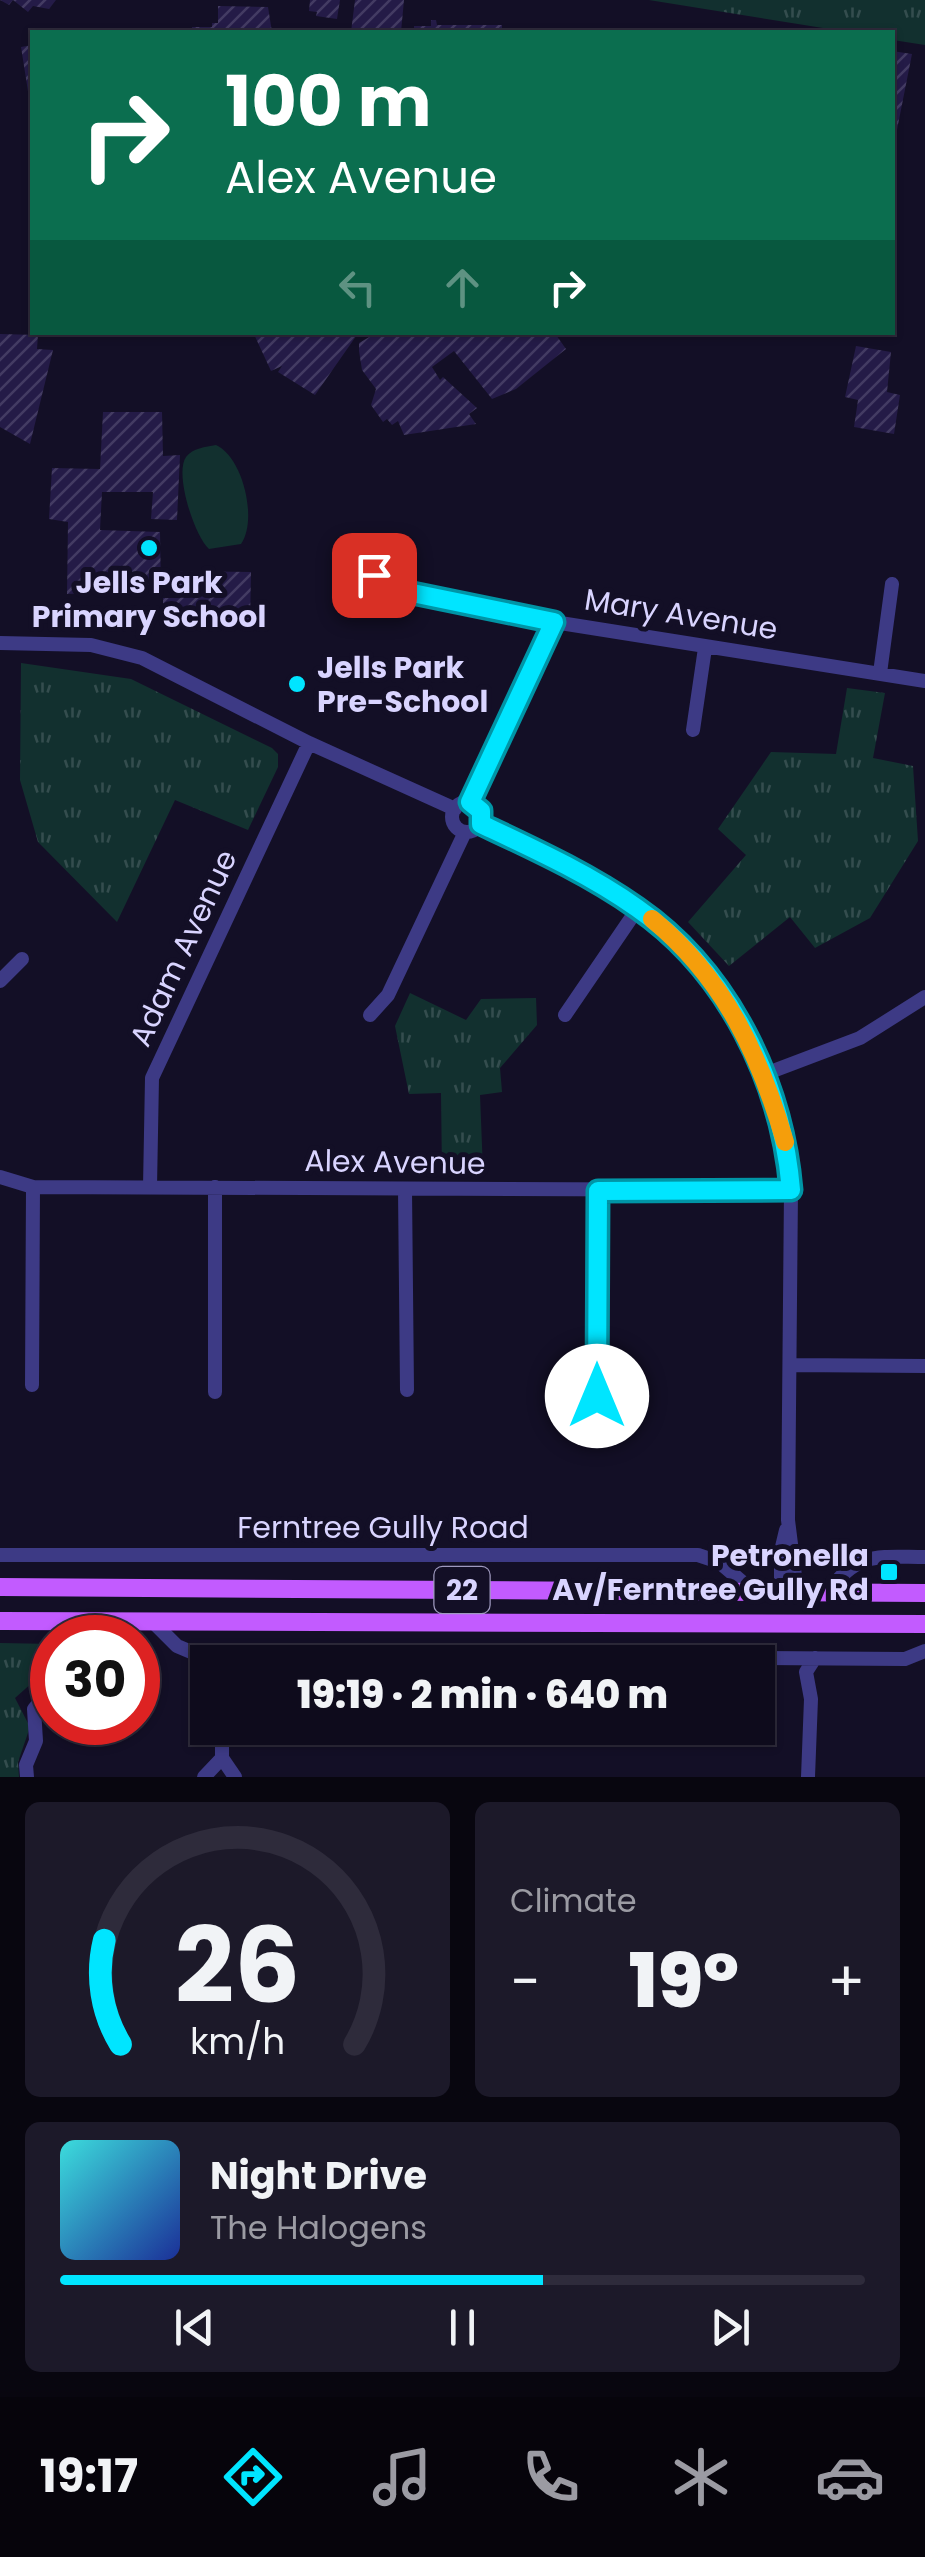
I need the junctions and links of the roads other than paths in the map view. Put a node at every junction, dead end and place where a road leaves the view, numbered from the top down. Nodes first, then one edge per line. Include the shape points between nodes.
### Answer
1 (374, 575) dead end
2 (892, 584) dead end
3 (554, 622) junction
4 (0, 643) edge
5 (705, 648) junction
6 (880, 673) junction
7 (925, 681) edge
8 (693, 730) dead end
9 (309, 743) junction
10 (462, 806) junction
11 (481, 824) junction
12 (465, 832) junction
13 (638, 908) junction
14 (22, 960) dead end
15 (0, 981) edge
16 (925, 997) edge
17 (370, 1015) dead end
18 (565, 1015) dead end
19 (765, 1074) junction
20 (0, 1177) edge
21 (33, 1187) junction
22 (150, 1187) junction
23 (215, 1188) junction
24 (406, 1189) junction
25 (791, 1190) junction
26 (598, 1191) junction
27 (791, 1365) junction
28 (925, 1366) edge
29 (32, 1385) dead end
30 (408, 1390) dead end
31 (215, 1392) dead end
32 (597, 1396) dead end
33 (0, 1556) edge
34 (925, 1557) edge
35 (0, 1588) edge
36 (754, 1592) junction
37 (789, 1592) junction
38 (828, 1592) junction
39 (925, 1593) edge
40 (160, 1619) edge
41 (0, 1621) edge
42 (30, 1621) edge
43 (790, 1623) junction
44 (925, 1624) edge
45 (160, 1629) edge
46 (925, 1651) edge
47 (190, 1653) edge
48 (775, 1658) edge
49 (815, 1658) junction
50 (34, 1745) edge
51 (222, 1745) edge
52 (222, 1758) junction
53 (27, 1777) edge
54 (204, 1777) edge
55 (235, 1777) edge
56 (808, 1777) edge

1 - 3 street, Mary Avenue via 388,588
2 - 6 street
3 - 5 street, Mary Avenue
3 - 10 street
4 - 9 street via 91,645 142,658
5 - 6 street, Mary Avenue
5 - 8 street
6 - 7 street, Mary Avenue
9 - 10 street
9 - 22 street, Adam Avenue via 152,1078
10 - 11 street via 481,811
10 - 12 street via 453,823
11 - 12 street
11 - 13 street
12 - 17 street via 388,995
13 - 18 street
13 - 19 street via 722,996
14 - 15 street
16 - 19 street via 860,1038
19 - 25 street via 788,1152
20 - 21 street, Alex Avenue
21 - 22 street, Alex Avenue
21 - 29 street
22 - 23 street, Alex Avenue
23 - 24 street, Alex Avenue
23 - 31 street
24 - 26 street, Alex Avenue
24 - 30 street
25 - 26 street, Alex Avenue
25 - 27 street
26 - 32 street
27 - 28 street
27 - 37 street via 788,1520 781,1551
33 - 36 street, Ferntree Gully Road via 698,1555 719,1562
34 - 38 street via 852,1564
35 - 36 main road, Ferntree Gully Road / 22
36 - 37 main road, Ferntree Gully Road / 22
37 - 38 main road, Ferntree Gully Road / 22
37 - 43 main road
38 - 39 main road, Ferntree Gully Road / 22
40 - 43 main road, 22
41 - 42 main road, 22
43 - 44 main road, 22
45 - 47 street
46 - 49 street via 904,1658
48 - 49 street
49 - 56 street via 806,1672
50 - 53 street
51 - 52 street
52 - 54 street
52 - 55 street

